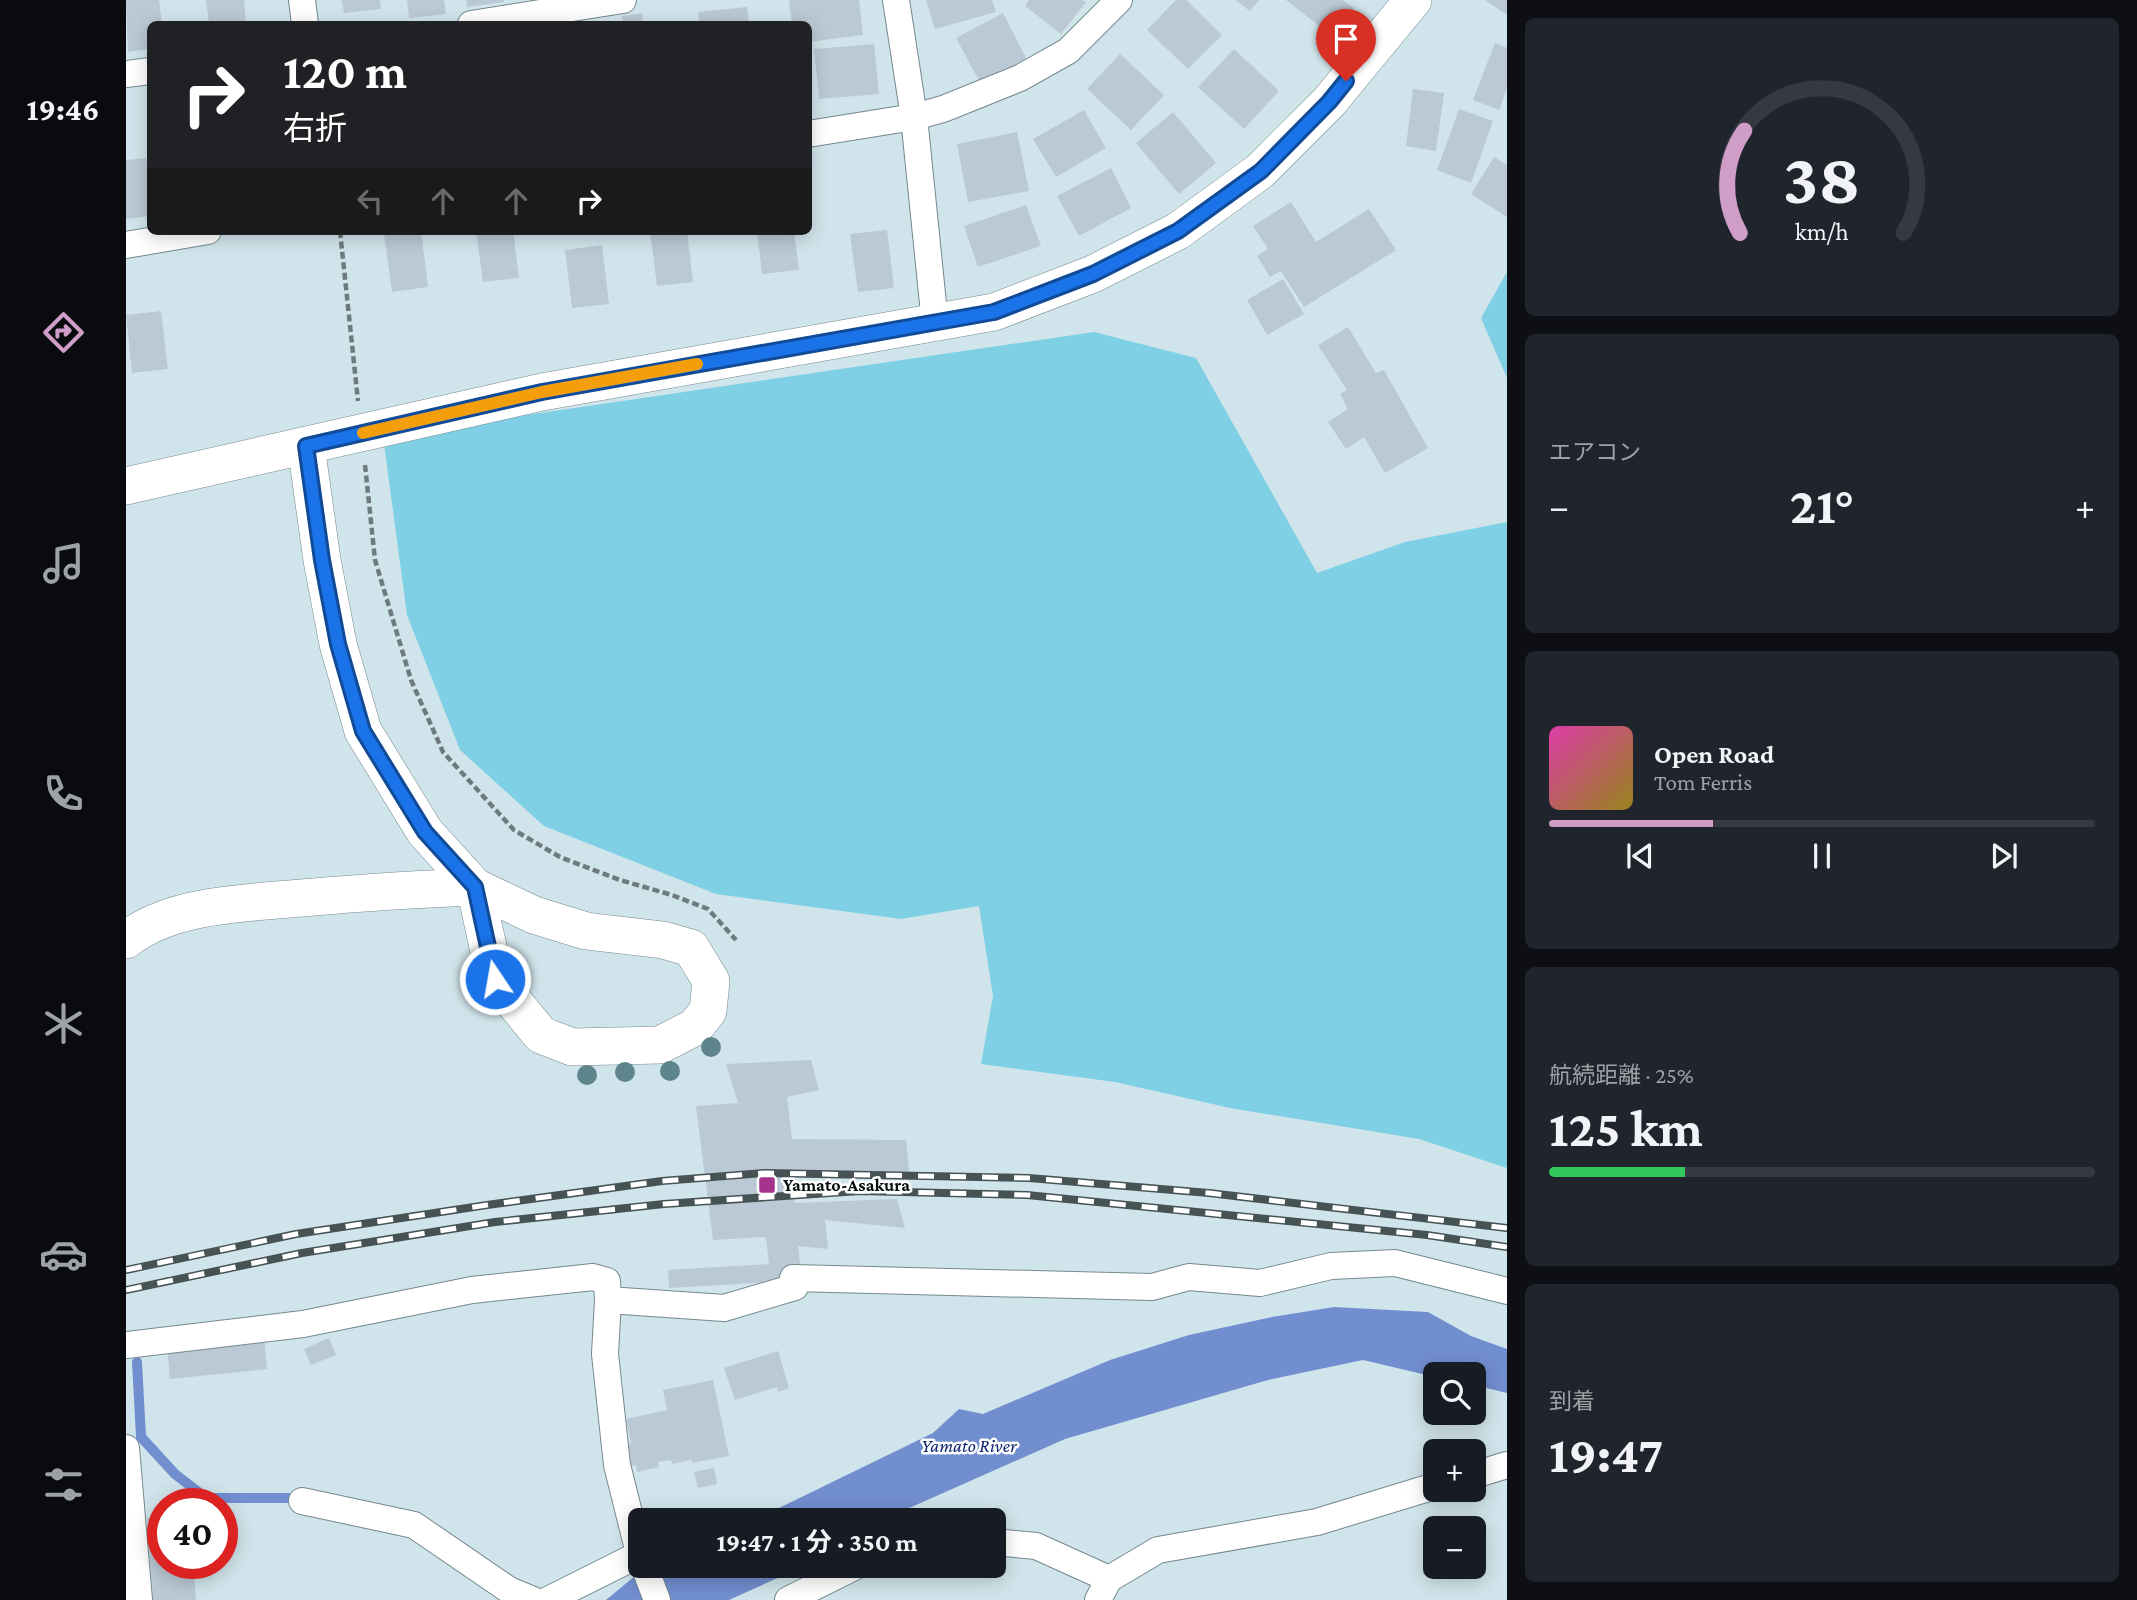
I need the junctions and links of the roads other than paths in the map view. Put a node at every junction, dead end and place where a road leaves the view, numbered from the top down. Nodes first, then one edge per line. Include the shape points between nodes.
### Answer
1 (302, 0) edge
2 (623, 0) edge
3 (897, 0) edge
4 (1118, 0) edge
5 (1413, 0) edge
6 (305, 21) edge
7 (490, 21) edge
8 (147, 72) edge
9 (126, 75) edge
10 (914, 117) junction
11 (812, 133) edge
12 (185, 235) edge
13 (126, 245) edge
14 (935, 323) junction
15 (306, 446) junction
16 (126, 486) edge
17 (475, 887) junction
18 (126, 940) edge
19 (1507, 1291) edge
20 (608, 1300) junction
21 (126, 1345) edge
22 (126, 1448) edge
23 (1507, 1465) edge
24 (1486, 1471) edge
25 (1423, 1490) edge
26 (302, 1501) dead end
27 (628, 1509) edge
28 (1006, 1543) edge
29 (628, 1562) edge
30 (649, 1578) edge
31 (832, 1578) edge
32 (1103, 1590) edge
33 (139, 1600) edge
34 (533, 1600) edge
35 (548, 1600) edge
36 (657, 1600) edge
37 (788, 1600) edge

1 - 6 street
2 - 7 street
3 - 10 street
4 - 10 street via 1068,51 1020,78
5 - 14 street via 1329,102 1261,171 1178,231 1093,274 994,312
8 - 9 street
10 - 11 street
10 - 14 street
12 - 13 street
14 - 15 street via 542,392
15 - 16 street
15 - 17 street via 338,644 363,731 425,832
17 - 17 street via 534,915 586,931 691,948 711,981 708,1011 695,1027 660,1045 572,1047 541,1035 495,979
17 - 18 street via 370,892 186,912 140,929
19 - 20 street via 1395,1263 1332,1266 1260,1283 1189,1277 1152,1287 793,1278 794,1287 724,1308
20 - 21 street via 607,1281 593,1277 472,1290 303,1324
20 - 27 street via 605,1354 617,1465
22 - 33 street
23 - 24 street
25 - 32 street via 1317,1522 1158,1550
26 - 34 street via 414,1525 509,1590
28 - 32 street via 1036,1546
29 - 35 street
30 - 36 street
31 - 37 street

